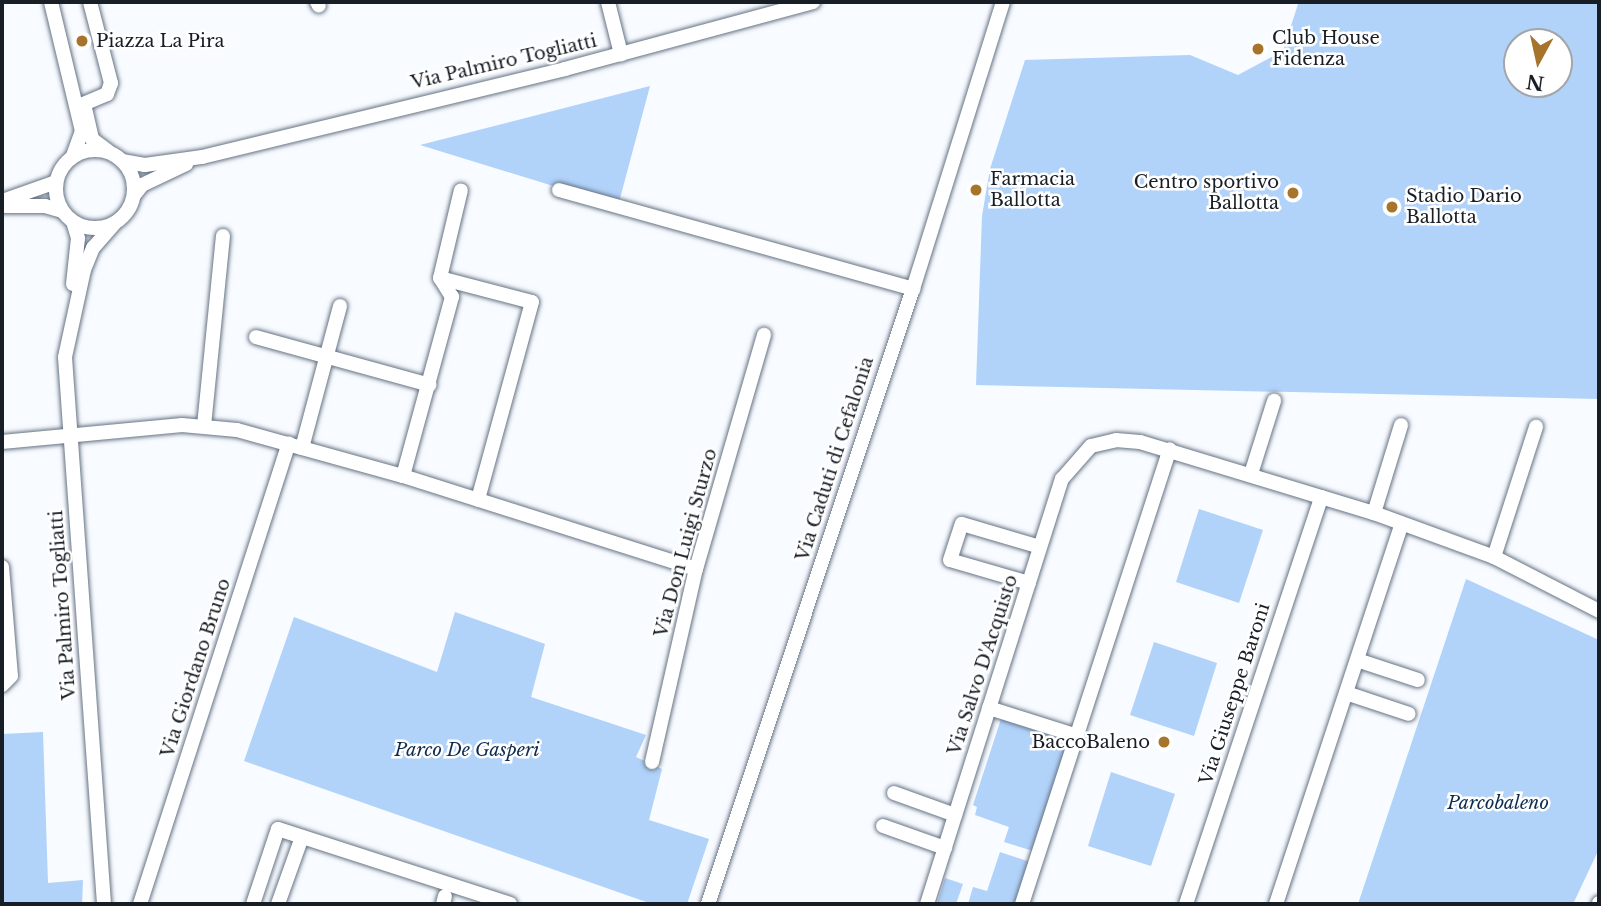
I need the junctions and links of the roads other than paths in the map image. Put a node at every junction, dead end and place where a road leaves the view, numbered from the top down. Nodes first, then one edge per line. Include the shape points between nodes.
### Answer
1 (51, 2) edge
2 (90, 2) edge
3 (608, 2) edge
4 (813, 2) edge
5 (1003, 2) edge
6 (1013, 2) edge
7 (999, 27) junction
8 (621, 54) junction
9 (73, 156) junction
10 (117, 157) junction
11 (202, 157) junction
12 (56, 182) junction
13 (461, 190) dead end
14 (559, 190) dead end
15 (134, 195) junction
16 (2, 201) edge
17 (2, 206) edge
18 (62, 211) junction
19 (73, 222) junction
20 (114, 224) junction
21 (223, 236) dead end
22 (440, 278) junction
23 (913, 289) junction
24 (73, 303) junction
25 (340, 306) dead end
26 (764, 335) dead end
27 (256, 337) dead end
28 (327, 356) junction
29 (430, 385) junction
30 (1274, 401) dead end
31 (1401, 425) dead end
32 (204, 426) junction
33 (1536, 427) dead end
34 (70, 437) junction
35 (2, 443) edge
36 (295, 446) junction
37 (1170, 449) junction
38 (1251, 474) junction
39 (404, 477) junction
40 (1321, 496) junction
41 (478, 500) junction
42 (1374, 513) junction
43 (1402, 523) junction
44 (1040, 547) junction
45 (1494, 557) junction
46 (2, 567) edge
47 (696, 569) junction
48 (1029, 583) junction
49 (1599, 611) edge
50 (1357, 660) junction
51 (1419, 680) dead end
52 (2, 685) edge
53 (1346, 693) junction
54 (989, 708) junction
55 (1409, 714) dead end
56 (1077, 736) junction
57 (652, 762) dead end
58 (894, 793) dead end
59 (955, 815) junction
60 (883, 826) dead end
61 (302, 837) junction
62 (945, 848) junction
63 (712, 903) edge
64 (104, 904) edge
65 (140, 904) edge
66 (253, 904) edge
67 (278, 904) edge
68 (510, 904) edge
69 (927, 904) edge
70 (1022, 904) edge
71 (1186, 904) edge
72 (1276, 904) edge

1 - 9 street via 82,131
2 - 10 street via 111,83 107,94 84,104 92,139
3 - 8 street
4 - 8 street, Via Palmiro Togliatti
5 - 7 street, Via Caduti di Cefalonia
6 - 7 street, Via Caduti di Cefalonia
7 - 23 street, Via Caduti di Cefalonia
8 - 11 street, Via Palmiro Togliatti
9 - 10 street, Via Palmiro Togliatti via 99,150
9 - 12 street
10 - 11 street, Via Palmiro Togliatti via 145,165
10 - 15 street via 132,176
11 - 15 street, Via Palmiro Togliatti via 142,185
12 - 16 street
12 - 18 street
13 - 22 street
14 - 23 street
15 - 20 street, Via Palmiro Togliatti
17 - 18 street via 45,206
18 - 19 street
19 - 20 street via 93,229
19 - 24 street, Via Palmiro Togliatti via 78,238
20 - 24 street, Via Palmiro Togliatti via 93,248
21 - 32 street
22 - 29 street via 452,298
22 - 41 street via 532,302
23 - 63 street, Via Caduti di Cefalonia
24 - 34 street, Via Palmiro Togliatti via 65,357
25 - 28 street, Via Giordano Bruno
26 - 47 street, Via Don Luigi Sturzo
27 - 28 street
28 - 29 street
28 - 36 street, Via Giordano Bruno
29 - 39 street
30 - 38 street
31 - 42 street
32 - 34 street
32 - 36 street
33 - 45 street
34 - 35 street
34 - 64 street, Via Palmiro Togliatti
36 - 39 street
36 - 65 street, Via Giordano Bruno
37 - 38 street
37 - 44 street, Via Salvo D'Acquisto via 1116,440 1091,446 1062,479
37 - 56 street
38 - 40 street
39 - 41 street
40 - 42 street
40 - 71 street, Via Giuseppe Baroni
41 - 47 street
42 - 43 street
43 - 45 street
43 - 50 street
44 - 48 street, Via Salvo D'Acquisto
44 - 48 street via 962,524 950,559
45 - 49 street
46 - 52 street via 11,676
47 - 57 street, Via Don Luigi Sturzo
48 - 54 street, Via Salvo D'Acquisto
50 - 51 street
50 - 53 street
53 - 55 street
53 - 72 street
54 - 56 street
54 - 59 street, Via Salvo D'Acquisto
56 - 70 street
58 - 59 street
59 - 62 street, Via Salvo D'Acquisto
60 - 62 street
61 - 66 street via 278,829
61 - 67 street
61 - 68 street
62 - 69 street, Via Salvo D'Acquisto

